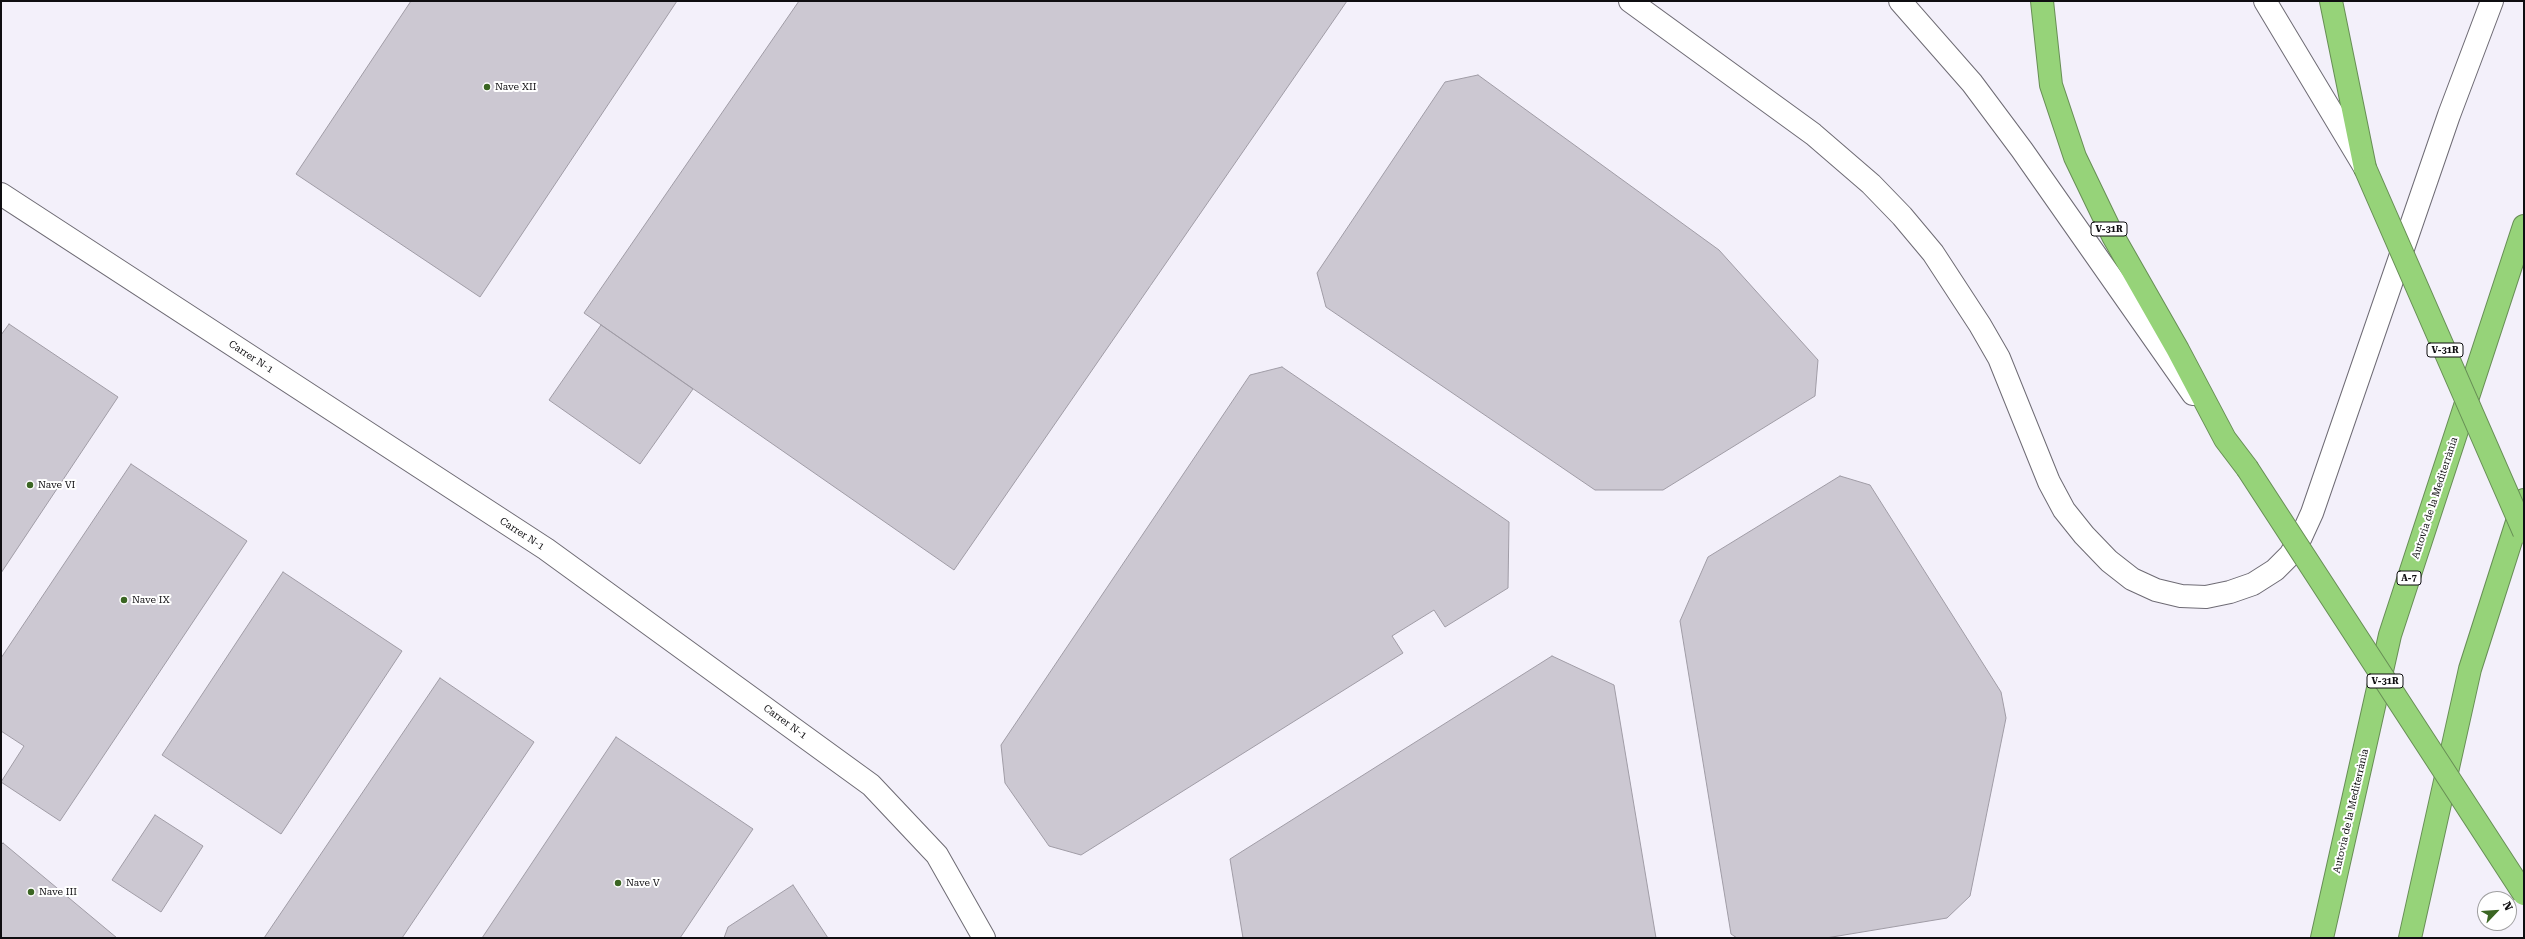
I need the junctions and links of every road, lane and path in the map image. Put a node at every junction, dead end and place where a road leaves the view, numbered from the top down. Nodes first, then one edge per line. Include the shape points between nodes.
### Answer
1 (1630, 1) edge
2 (1900, 1) edge
3 (2042, 1) edge
4 (2264, 1) edge
5 (2331, 1) edge
6 (2492, 1) edge
7 (2365, 168) junction
8 (1, 194) edge
9 (2524, 226) edge
10 (2225, 439) junction
11 (2524, 500) edge
12 (2524, 532) edge
13 (2524, 894) edge
14 (984, 938) edge
15 (2322, 938) edge
16 (2410, 938) edge

1 - 6 street via 1813,134 1871,184 1933,253 1980,324 1999,358 2049,482 2064,510 2084,535 2132,579 2168,593 2206,597 2253,584 2290,556 2301,537 2312,513 2449,115
2 - 10 street via 1972,83 2022,150
3 - 10 highway, V-31R via 2050,85 2075,157 2113,236
4 - 7 street
5 - 7 highway, V-31R
7 - 12 highway, V-31R, bridge
8 - 14 street, Carrer N-1 via 546,549 871,785 937,855
9 - 15 highway, Autovia de la Mediterrània / A-7 via 2390,635
10 - 13 highway, V-31R, bridge
11 - 16 highway via 2470,669

